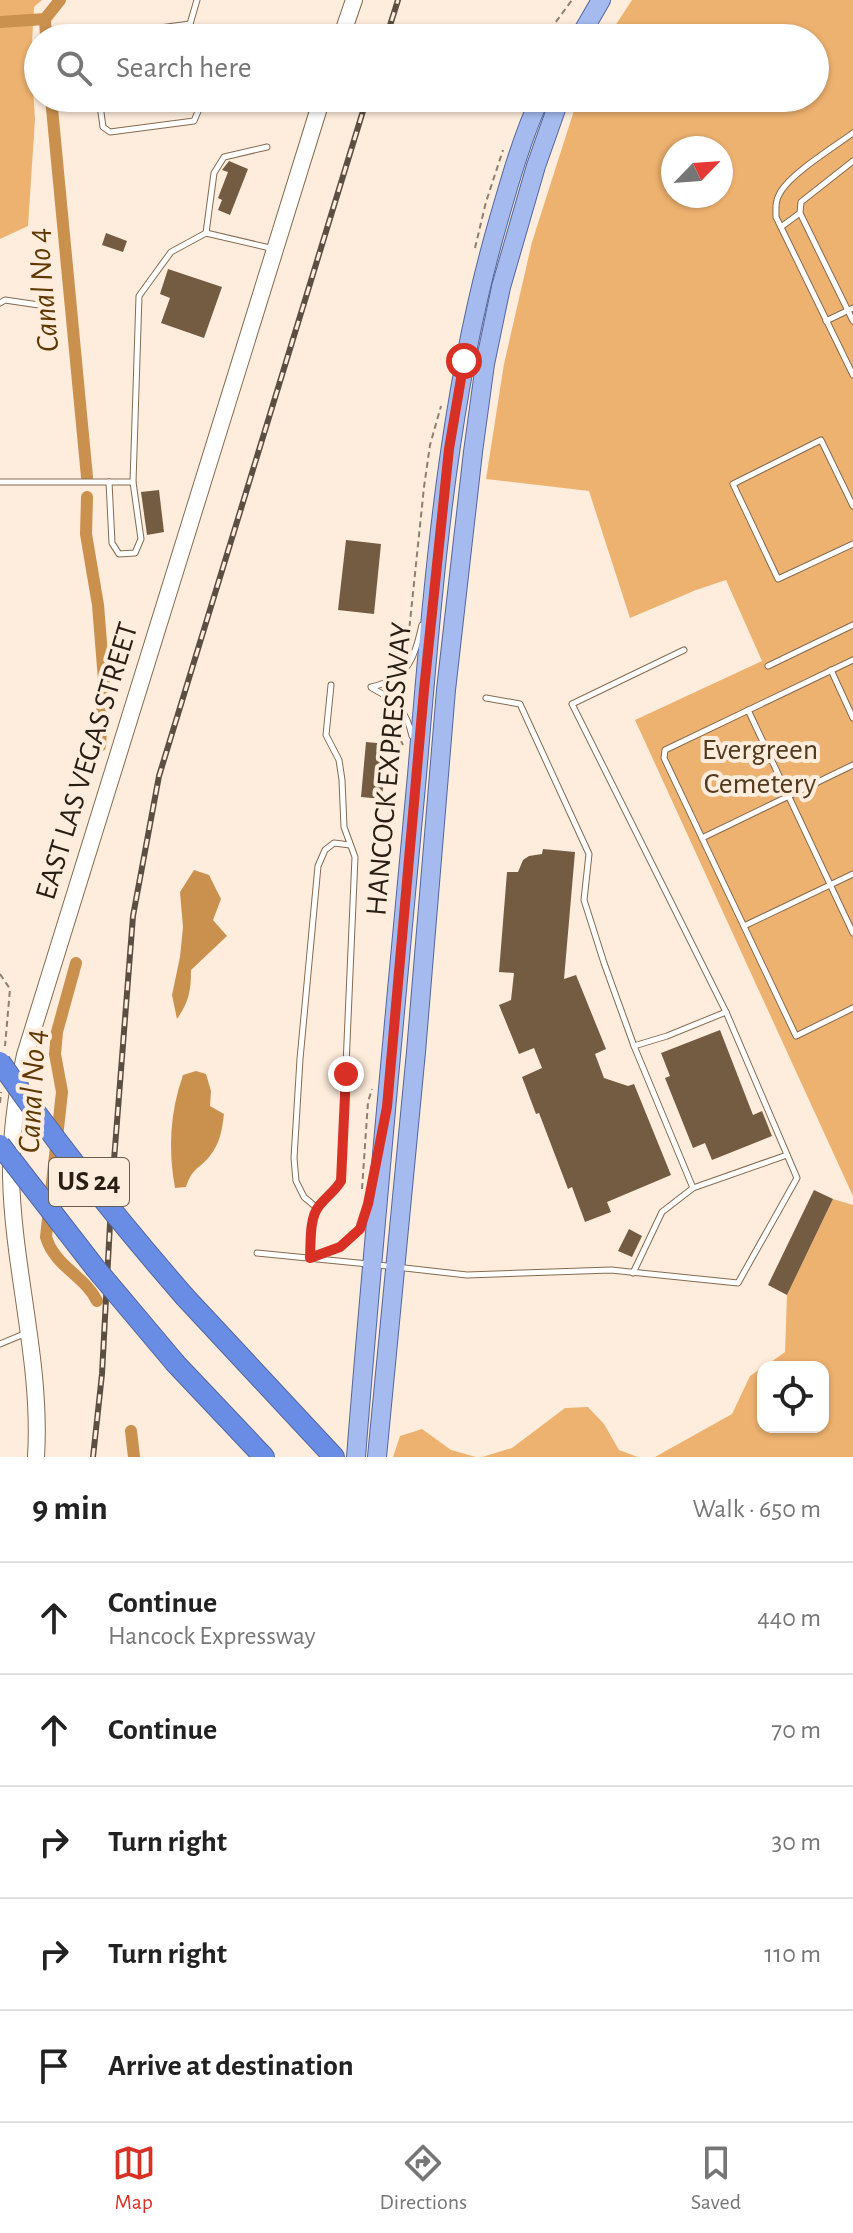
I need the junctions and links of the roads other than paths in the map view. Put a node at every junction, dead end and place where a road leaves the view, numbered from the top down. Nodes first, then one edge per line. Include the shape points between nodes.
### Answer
1 (197, 0) edge
2 (354, 0) edge
3 (601, 0) edge
4 (190, 24) edge
5 (346, 24) edge
6 (587, 24) edge
7 (101, 112) edge
8 (198, 112) edge
9 (318, 112) edge
10 (535, 112) edge
11 (555, 112) edge
12 (853, 133) edge
13 (267, 147) dead end
14 (853, 161) edge
15 (800, 213) junction
16 (781, 227) junction
17 (206, 233) junction
18 (275, 249) junction
19 (0, 303) edge
20 (39, 305) dead end
21 (851, 310) edge
22 (826, 321) junction
23 (853, 321) edge
24 (853, 375) edge
25 (0, 482) edge
26 (109, 482) junction
27 (133, 482) junction
28 (853, 506) edge
29 (853, 544) edge
30 (439, 552) junction
31 (853, 625) edge
32 (684, 650) dead end
33 (853, 660) edge
34 (768, 666) dead end
35 (831, 670) junction
36 (331, 685) dead end
37 (486, 698) dead end
38 (748, 710) junction
39 (853, 718) edge
40 (853, 765) edge
41 (417, 773) junction
42 (789, 796) junction
43 (702, 838) junction
44 (350, 845) junction
45 (853, 874) edge
46 (830, 884) junction
47 (744, 926) junction
48 (853, 933) edge
49 (853, 1008) edge
50 (726, 1012) junction
51 (634, 1046) junction
52 (3, 1054) edge
53 (387, 1107) junction
54 (0, 1145) edge
55 (787, 1155) junction
56 (693, 1188) junction
57 (317, 1208) junction
58 (257, 1253) dead end
59 (310, 1258) junction
60 (374, 1265) junction
61 (395, 1267) junction
62 (633, 1273) junction
63 (29, 1332) junction
64 (0, 1344) edge
65 (356, 1454) edge
66 (377, 1456) edge
67 (36, 1457) edge
68 (264, 1457) edge
69 (334, 1457) edge

1 - 4 lane
2 - 5 street
3 - 6 main road
7 - 8 lane via 103,127 110,132 194,121
9 - 18 street, EAST LAS VEGAS STREET
10 - 30 main road, HANCOCK EXPRESSWAY via 481,281 449,449
11 - 61 main road, HANCOCK EXPRESSWAY via 501,287 483,379 447,676
12 - 16 lane via 781,190 775,203
13 - 17 lane via 224,157 214,173
14 - 15 lane via 801,202
15 - 16 lane
15 - 21 lane
16 - 22 lane
17 - 18 lane
17 - 27 lane via 171,252 139,296
18 - 63 street, EAST LAS VEGAS STREET via 17,1091 11,1177
19 - 20 lane
21 - 22 lane
21 - 23 lane
22 - 24 lane
25 - 26 lane
26 - 27 lane
26 - 27 lane via 112,543 119,554 135,553 141,539
28 - 29 lane via 821,440 733,484 778,579
30 - 41 main road, HANCOCK EXPRESSWAY
30 - 41 lane via 412,659 395,678 371,687 405,713
31 - 34 lane
32 - 50 lane via 572,704
33 - 35 lane
35 - 38 lane
35 - 39 lane
36 - 44 lane via 326,735 339,760
37 - 51 lane via 520,704 589,854 584,900
38 - 42 lane
38 - 43 lane via 665,750 664,758
40 - 42 lane
41 - 53 main road, HANCOCK EXPRESSWAY
42 - 43 lane
42 - 46 lane
43 - 47 lane
44 - 57 lane via 355,857 341,1181
44 - 57 lane via 334,843 325,850 312,920 294,1158 296,1181
45 - 46 lane
46 - 47 lane
46 - 48 lane
47 - 49 lane via 796,1036
50 - 51 lane
50 - 55 lane
51 - 56 lane
52 - 69 highway, US 24, bridge via 54,1139 122,1224
53 - 59 lane via 360,1229 340,1247
53 - 60 main road, HANCOCK EXPRESSWAY
54 - 68 highway, US 24, bridge via 176,1364
55 - 56 lane
55 - 62 lane via 797,1178 738,1283
56 - 62 lane via 662,1212
57 - 59 lane
58 - 59 lane
59 - 60 lane
60 - 61 lane
60 - 65 main road, HANCOCK EXPRESSWAY
61 - 62 lane via 467,1275
61 - 66 main road, HANCOCK EXPRESSWAY
63 - 64 lane
63 - 67 street, EAST LAS VEGAS STREET

